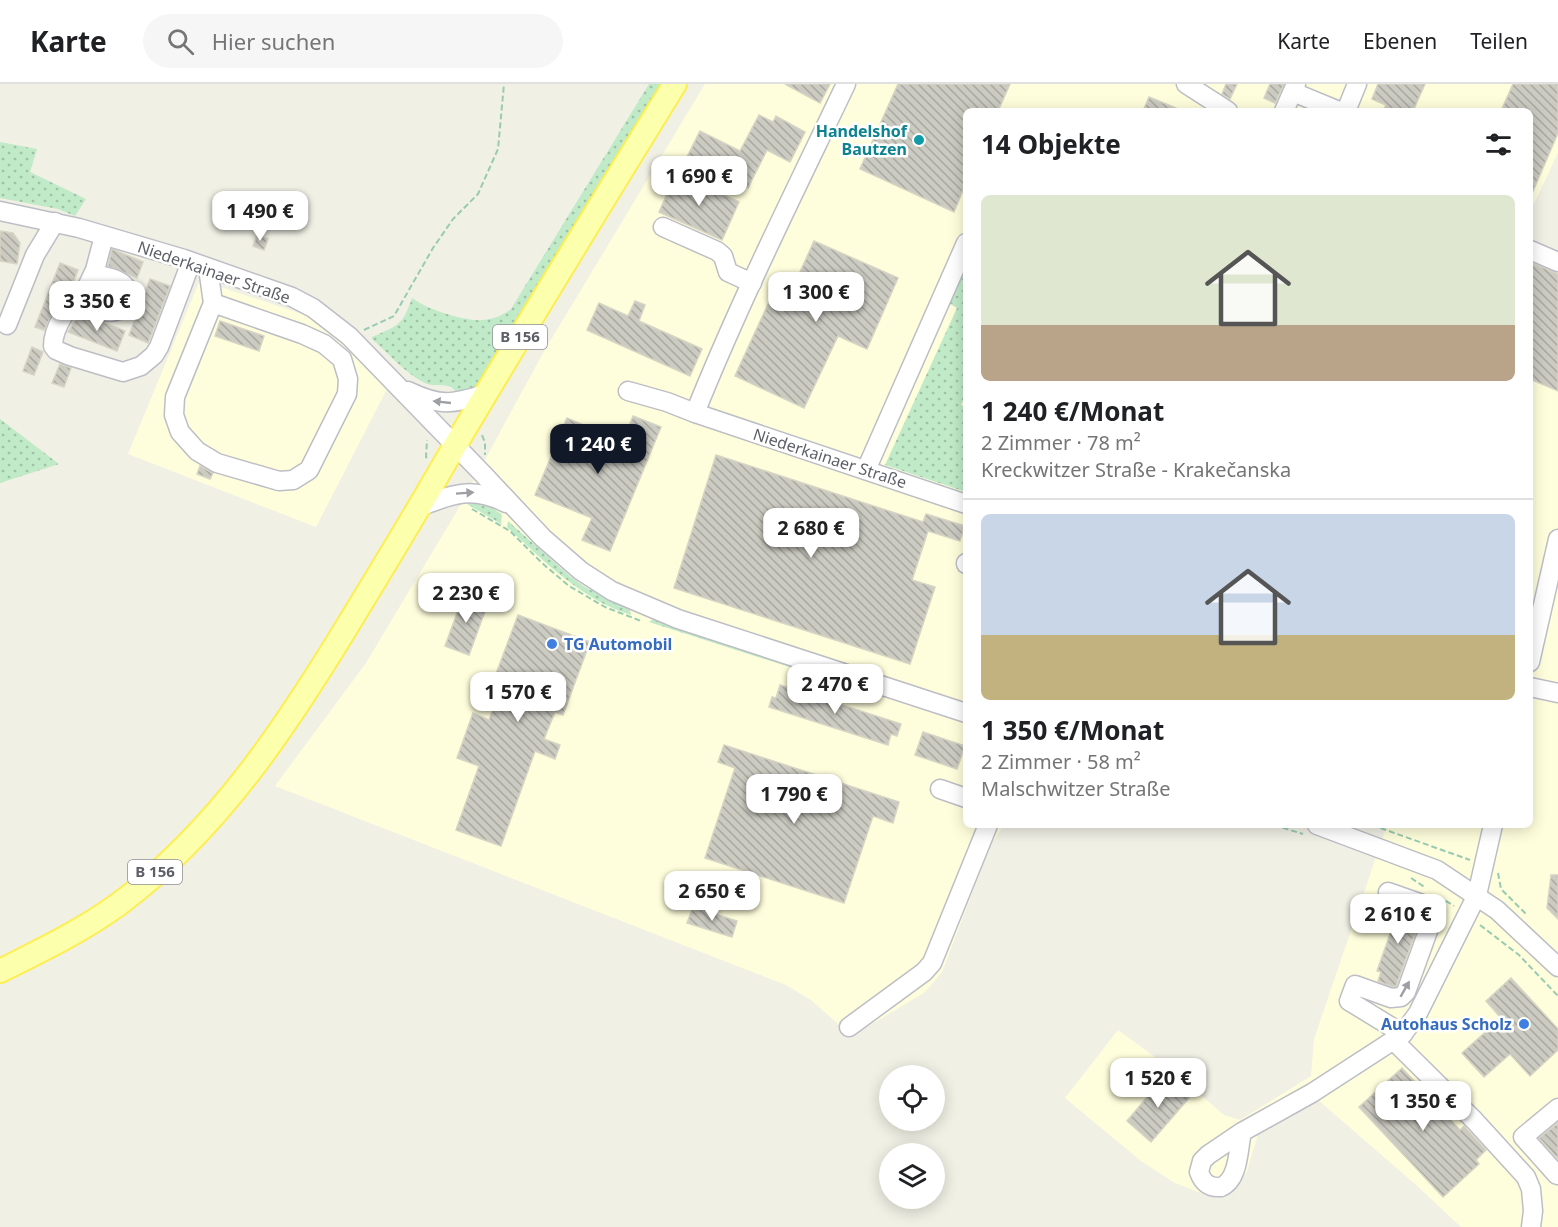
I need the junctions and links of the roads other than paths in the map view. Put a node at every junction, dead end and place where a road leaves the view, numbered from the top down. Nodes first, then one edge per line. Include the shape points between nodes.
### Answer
1 (675, 84) edge
2 (846, 84) edge
3 (1186, 84) edge
4 (1357, 84) edge
5 (1295, 88) edge
6 (1223, 108) edge
7 (1285, 108) edge
8 (1333, 108) edge
9 (1347, 108) edge
10 (0, 211) edge
11 (55, 222) junction
12 (663, 227) dead end
13 (104, 236) junction
14 (963, 250) edge
15 (1533, 251) edge
16 (1558, 262) edge
17 (200, 265) junction
18 (93, 273) junction
19 (752, 283) junction
20 (85, 294) junction
21 (213, 303) junction
22 (303, 303) junction
23 (7, 325) dead end
24 (286, 329) junction
25 (400, 387) junction
26 (628, 391) dead end
27 (486, 394) junction
28 (694, 413) junction
29 (455, 445) junction
30 (866, 470) junction
31 (963, 503) edge
32 (511, 506) junction
33 (419, 507) junction
34 (1558, 539) edge
35 (1533, 649) edge
36 (1533, 688) edge
37 (1558, 693) edge
38 (963, 711) edge
39 (939, 789) dead end
40 (963, 797) edge
41 (987, 828) edge
42 (1325, 828) edge
43 (1492, 828) edge
44 (1388, 892) dead end
45 (1477, 895) junction
46 (1558, 967) edge
47 (0, 972) edge
48 (849, 1027) dead end
49 (1398, 1037) junction
50 (1558, 1108) edge
51 (1242, 1132) dead end
52 (1557, 1175) edge
53 (1531, 1227) edge

1 - 27 main road, B 156
2 - 19 street
3 - 6 street
4 - 9 street
5 - 7 street
5 - 8 street
10 - 11 street, Niederkainaer Straße
11 - 13 street, Niederkainaer Straße
11 - 23 street via 35,255
12 - 19 street via 717,251 728,272
13 - 17 street, Niederkainaer Straße
13 - 18 street
14 - 30 street
15 - 16 street
17 - 20 street via 159,347 148,361 132,370 105,368 53,346 67,309
17 - 21 street
17 - 22 street, Niederkainaer Straße
18 - 20 street
18 - 20 street via 124,284 128,289 126,304 115,313 107,312 87,301
19 - 28 street
21 - 24 street
21 - 24 street via 175,398 174,415 180,432 197,452 217,463 279,481 293,480 309,470 347,394 348,379 342,359 324,344
22 - 24 street
22 - 25 street, Niederkainaer Straße via 349,336
27 -> 25 street, Niederkainaer Straße via 453,404 428,401
25 - 29 street, Niederkainaer Straße
26 - 28 street, Niederkainaer Straße
27 - 29 main road, B 156
28 - 30 street, Niederkainaer Straße
29 - 32 street, Niederkainaer Straße
29 - 33 main road, B 156
30 - 31 street, Niederkainaer Straße
33 -> 32 street via 448,495 477,492
32 - 38 street, Niederkainaer Straße via 581,571 643,606
33 - 47 main road, B 156 via 319,673 278,735 228,799 181,850 118,904
34 - 35 street
36 - 37 street
39 - 40 street
41 - 48 street via 932,963
42 - 45 street via 1437,870
43 - 45 street
49 -> 44 street via 1349,1001 1354,985 1391,998 1401,997 1432,920 1425,905
45 - 46 street
45 - 49 street via 1418,1014
49 - 51 street via 1312,1093
49 - 53 street via 1526,1177 1531,1189
50 - 52 street via 1523,1137

